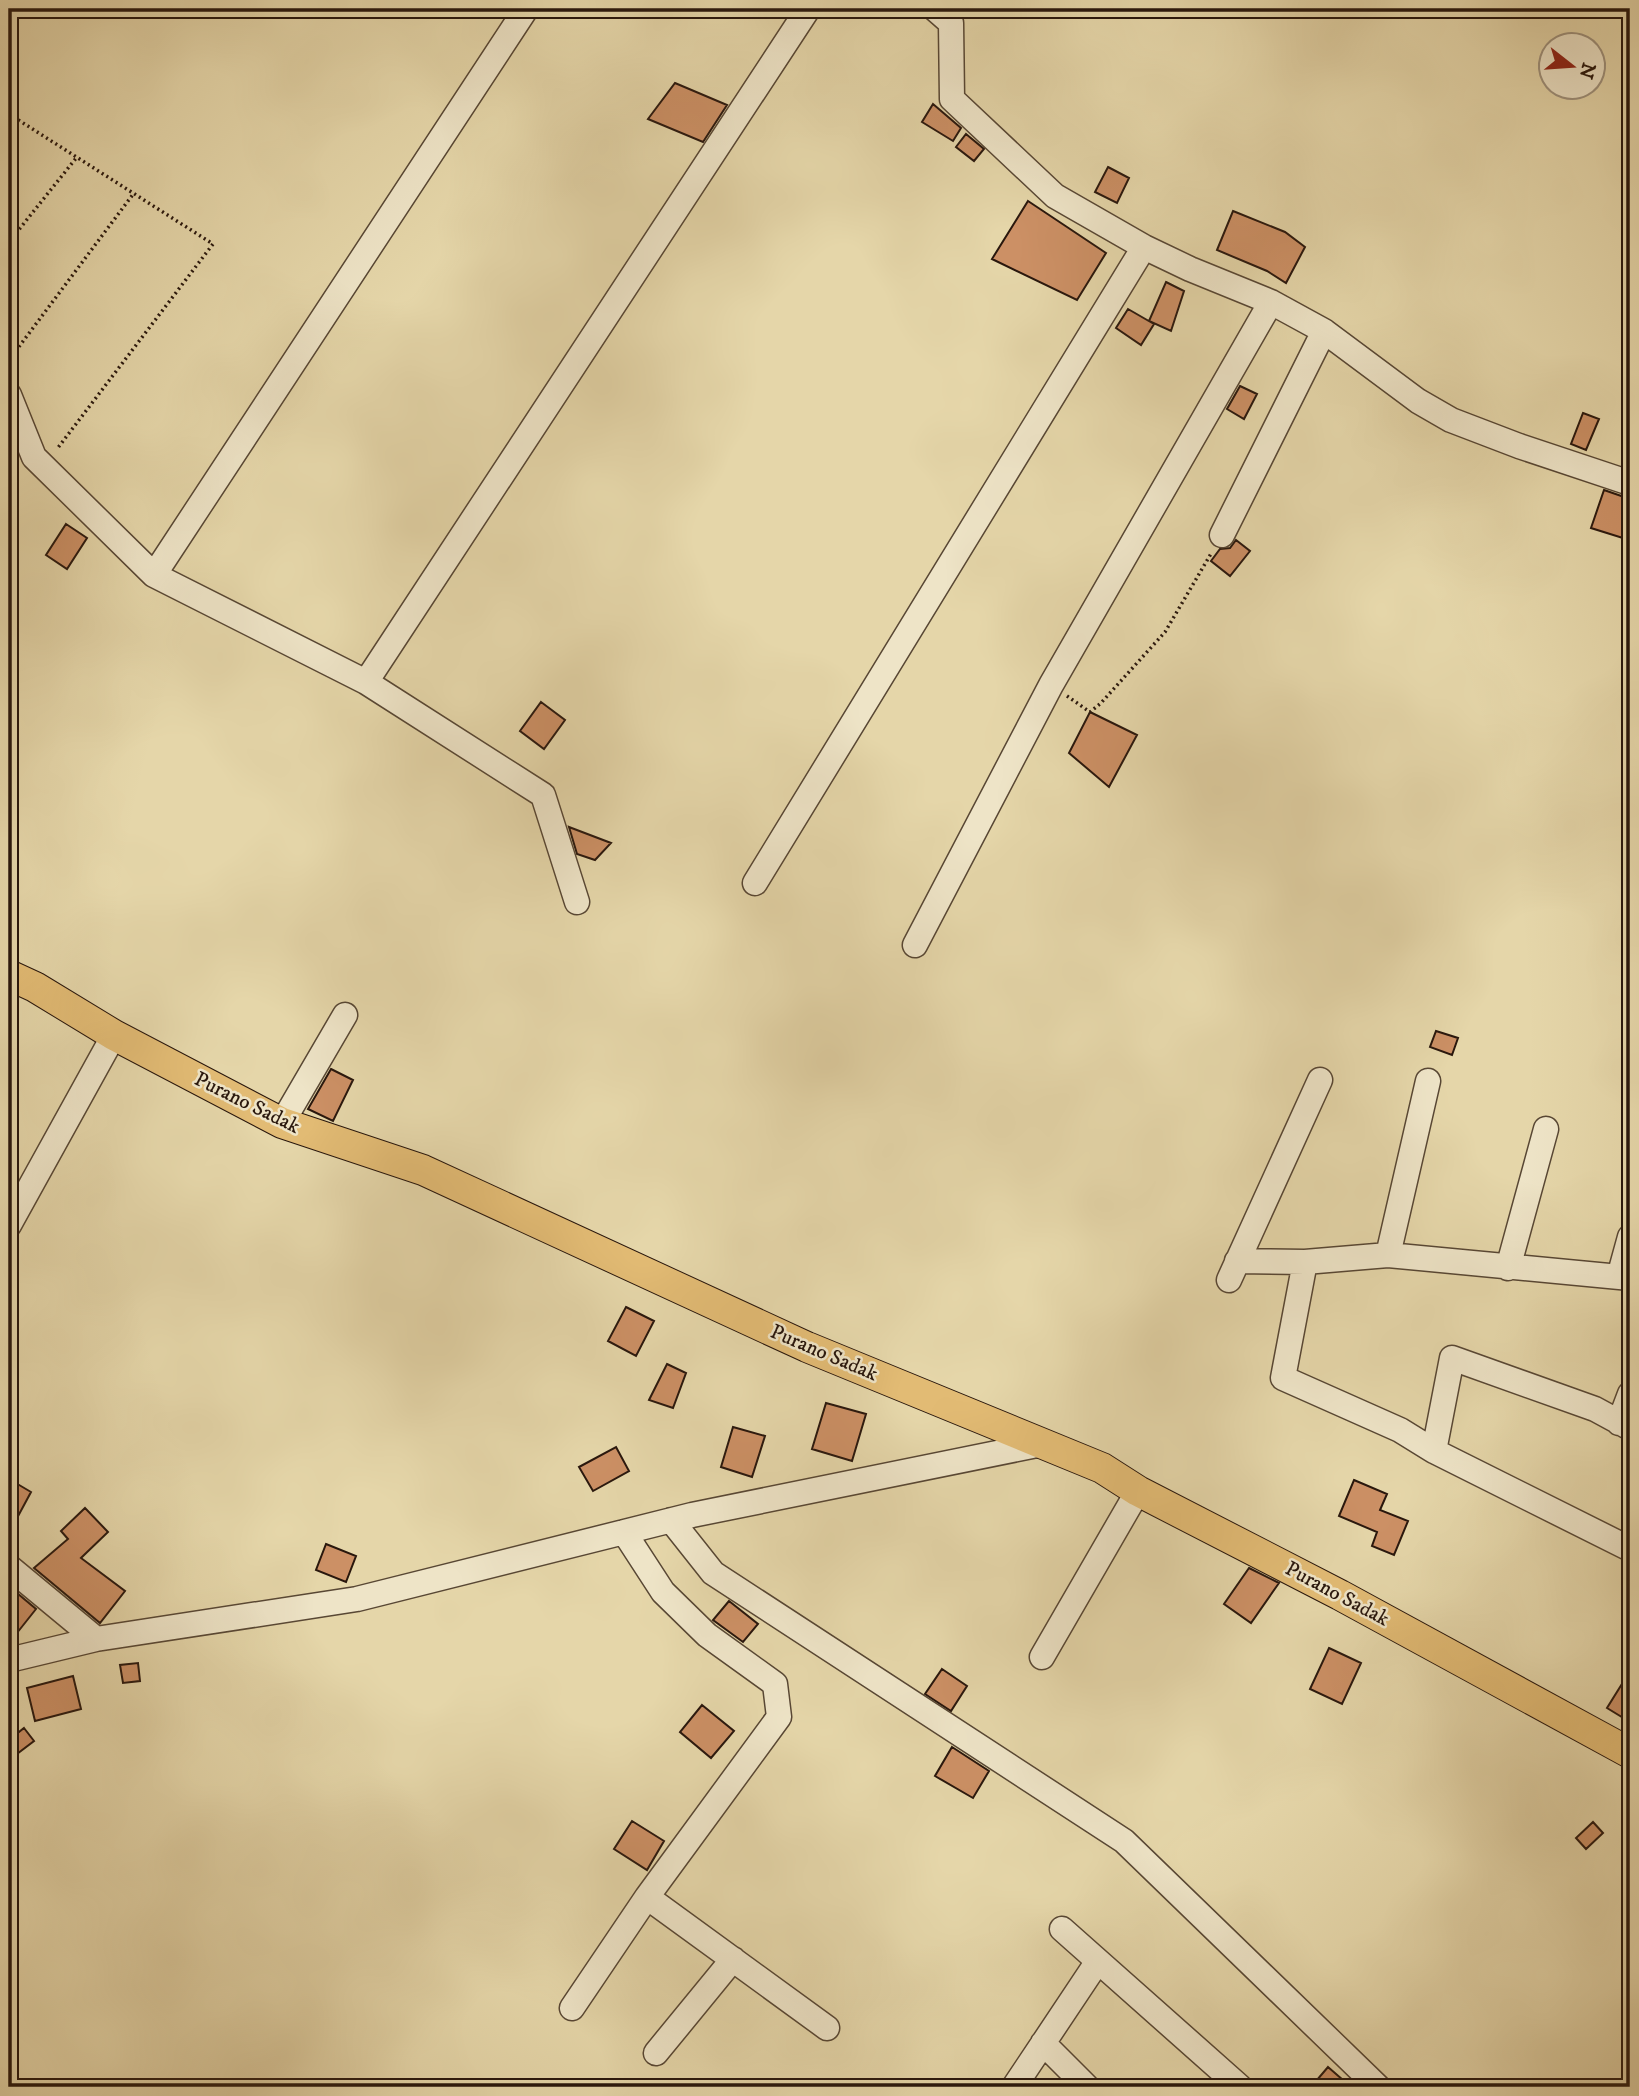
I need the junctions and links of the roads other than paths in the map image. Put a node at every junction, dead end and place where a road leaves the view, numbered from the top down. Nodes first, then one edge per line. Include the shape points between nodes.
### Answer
1 (526, 9) edge
2 (808, 9) edge
3 (935, 9) edge
4 (1144, 247) junction
5 (1271, 302) junction
6 (1324, 331) junction
7 (9, 395) edge
8 (1630, 483) edge
9 (1222, 535) road end
10 (154, 575) junction
11 (366, 682) junction
12 (755, 883) dead end
13 (577, 902) dead end
14 (915, 945) dead end
15 (9, 975) edge
16 (345, 1015) dead end
17 (114, 1035) junction
18 (1320, 1080) dead end
19 (1428, 1081) dead end
20 (282, 1123) junction
21 (1546, 1129) dead end
22 (9, 1225) edge
23 (1630, 1237) edge
24 (1388, 1255) junction
25 (1305, 1262) junction
26 (1508, 1268) junction
27 (1625, 1278) edge
28 (1630, 1394) edge
29 (1625, 1426) edge
30 (1042, 1444) junction
31 (1434, 1451) junction
32 (1138, 1491) junction
33 (671, 1520) junction
34 (624, 1532) junction
35 (1630, 1549) edge
36 (9, 1567) edge
37 (96, 1639) junction
38 (1042, 1657) dead end
39 (11, 1658) edge
40 (1630, 1753) edge
41 (647, 1897) junction
42 (1062, 1929) dead end
43 (733, 1959) junction
44 (1098, 1961) junction
45 (572, 2008) dead end
46 (827, 2028) dead end
47 (1043, 2043) junction
48 (656, 2053) dead end
49 (1014, 2087) edge
50 (1087, 2087) edge
51 (1240, 2087) edge
52 (1378, 2087) edge

1 - 10 street
2 - 11 street
3 - 4 street via 951,23 952,99 1055,196
4 - 5 street
4 - 12 street
5 - 6 street
5 - 14 street via 1051,685
6 - 8 street via 1451,420
6 - 9 street
7 - 10 street via 34,457
10 - 11 street
11 - 13 street via 543,795
15 - 17 main road, Purano Sadak
16 - 20 street
17 - 20 main road, Purano Sadak
17 - 22 street
18 - 25 street via 1233,1271
19 - 24 street
20 - 30 main road, Purano Sadak via 423,1170 807,1347
21 - 26 street
23 - 27 street
24 - 25 street
24 - 26 street
25 - 31 street via 1283,1378 1400,1430
26 - 27 street
28 - 29 street
29 - 31 street via 1595,1409 1452,1358
30 - 32 main road, Purano Sadak via 1102,1468
30 - 33 street
31 - 35 street
32 - 38 street
32 - 40 main road, Purano Sadak
33 - 34 street
33 - 52 street via 712,1573 1124,1840
34 - 37 street via 357,1599
34 - 41 street via 663,1592 707,1635 775,1684 779,1717
36 - 37 street
37 - 39 street
41 - 43 street
41 - 45 street
42 - 44 street
43 - 46 street
43 - 48 street
44 - 47 street
44 - 51 street
47 - 49 street
47 - 50 street

